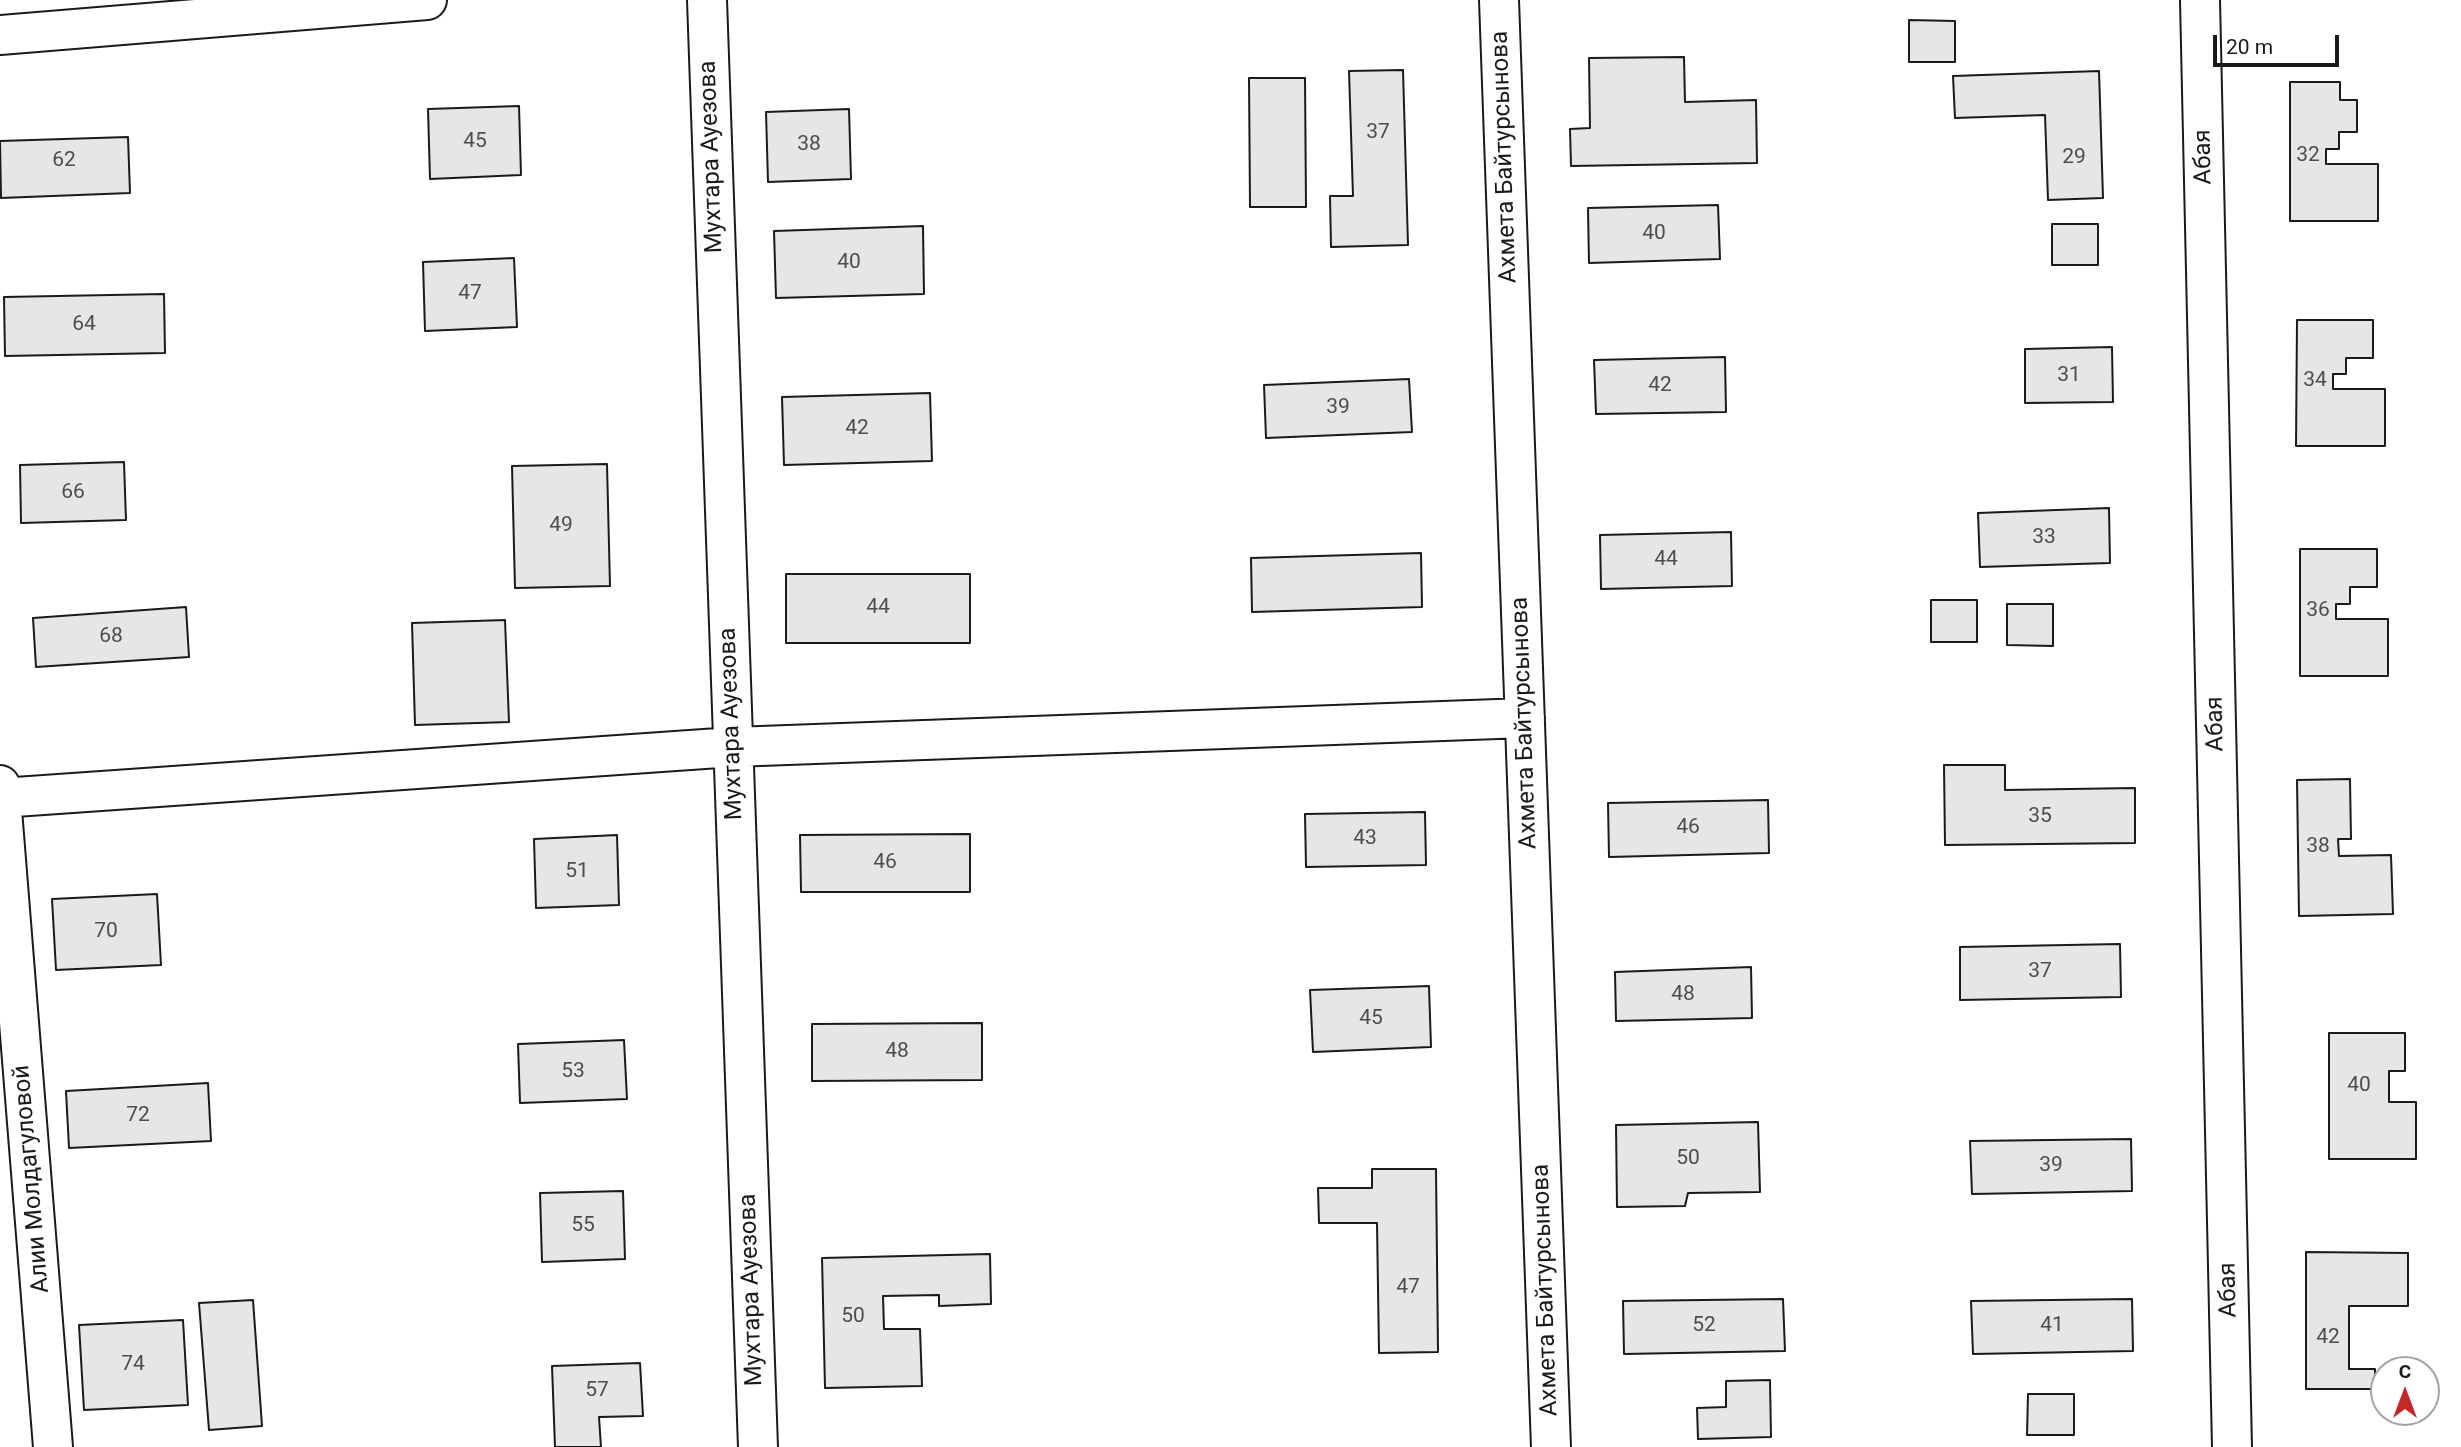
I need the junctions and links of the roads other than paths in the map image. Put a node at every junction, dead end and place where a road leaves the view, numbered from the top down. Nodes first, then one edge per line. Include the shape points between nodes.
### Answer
1 (427, 0) edge
2 (707, 0) edge
3 (1499, 0) edge
4 (2200, 0) edge
5 (0, 35) edge
6 (1525, 718) junction
7 (733, 747) junction
8 (0, 794) edge
9 (53, 1447) edge
10 (758, 1447) edge
11 (1551, 1447) edge
12 (2232, 1447) edge

1 - 5 street
2 - 7 street, Мухтара Ауезова
3 - 6 street, Ахмета Байтурсынова
4 - 12 street, Абая
6 - 7 street
6 - 11 street, Ахмета Байтурсынова
7 - 8 street
7 - 10 street, Мухтара Ауезова
8 - 9 street, Алии Молдагуловой

